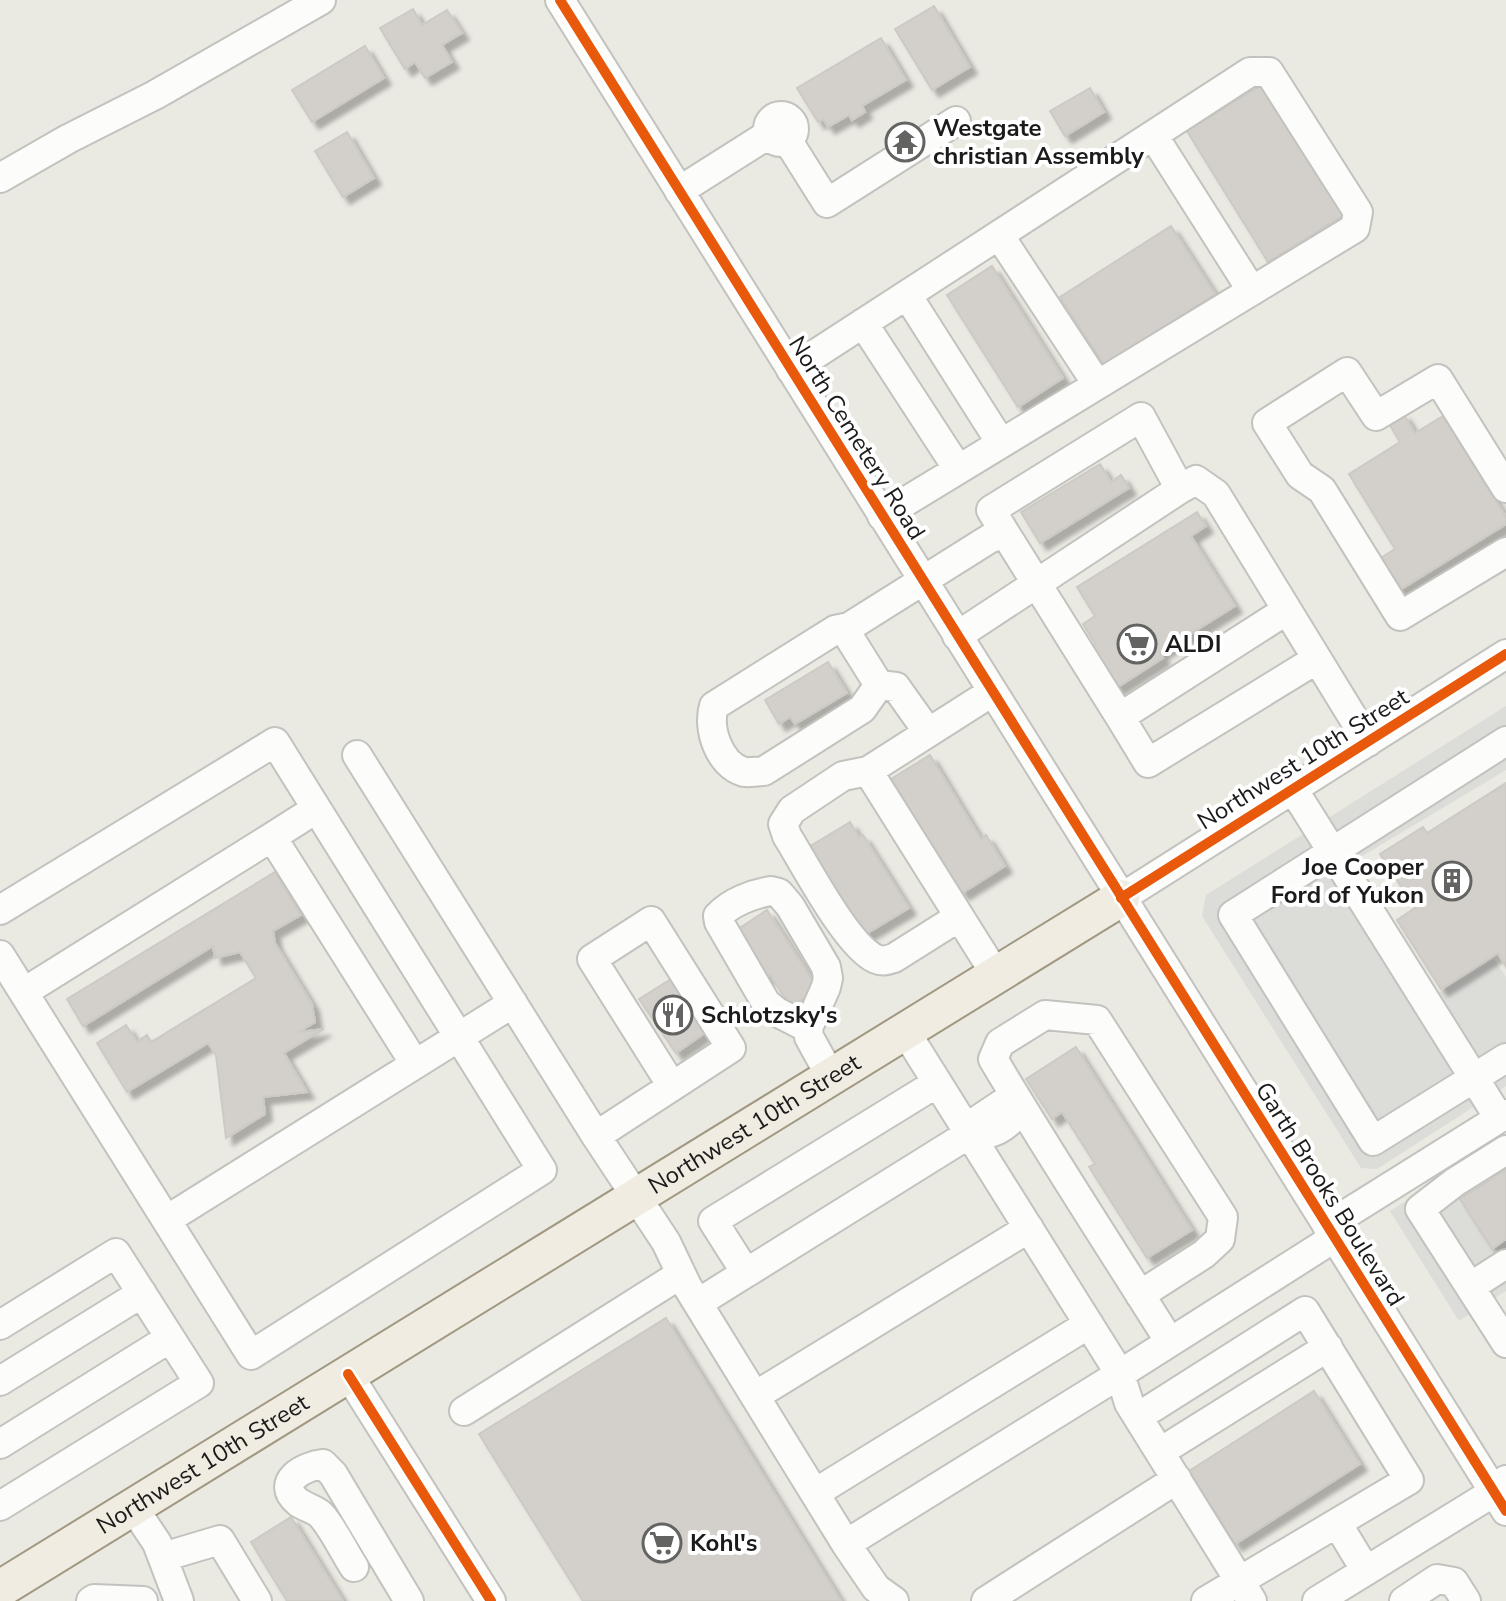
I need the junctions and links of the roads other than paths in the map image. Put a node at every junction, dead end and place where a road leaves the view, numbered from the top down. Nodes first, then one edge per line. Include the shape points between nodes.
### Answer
1 (321, 0) edge
2 (560, 0) edge
3 (956, 121) dead end
4 (1153, 135) junction
5 (0, 178) edge
6 (679, 191) junction
7 (999, 235) junction
8 (1252, 291) junction
9 (907, 295) junction
10 (863, 323) junction
11 (791, 370) junction
12 (1097, 384) junction
13 (1001, 443) junction
14 (958, 469) junction
15 (1506, 488) edge
16 (1180, 489) junction
17 (882, 516) junction
18 (1005, 533) junction
19 (1506, 552) edge
20 (922, 581) junction
21 (1035, 583) junction
22 (1287, 610) junction
23 (844, 629) junction
24 (957, 636) junction
25 (1506, 654) edge
26 (1317, 659) junction
27 (879, 685) junction
28 (992, 692) junction
29 (1120, 717) junction
30 (928, 732) junction
31 (1506, 741) edge
32 (1368, 742) junction
33 (357, 755) dead end
34 (868, 771) junction
35 (1293, 789) junction
36 (316, 809) junction
37 (272, 837) junction
38 (1333, 853) junction
39 (1121, 898) junction
40 (0, 910) edge
41 (959, 917) junction
42 (0, 955) edge
43 (996, 975) junction
44 (24, 992) junction
45 (513, 1003) junction
46 (808, 1028) junction
47 (905, 1031) junction
48 (459, 1037) junction
49 (1506, 1058) edge
50 (415, 1064) junction
51 (831, 1077) junction
52 (1474, 1078) junction
53 (937, 1083) junction
54 (672, 1086) junction
55 (1021, 1106) junction
56 (1502, 1116) edge
57 (969, 1134) junction
58 (596, 1136) junction
59 (1506, 1150) edge
60 (1439, 1156) junction
61 (1455, 1182) junction
62 (636, 1197) junction
63 (168, 1219) junction
64 (1029, 1228) junction
65 (1331, 1232) junction
66 (1506, 1264) edge
67 (746, 1273) junction
68 (681, 1274) junction
69 (1470, 1287) junction
70 (142, 1293) junction
71 (1140, 1295) junction
72 (698, 1303) junction
73 (1089, 1324) junction
74 (0, 1325) edge
75 (1501, 1325) edge
76 (170, 1338) junction
77 (1170, 1342) junction
78 (1328, 1347) junction
79 (348, 1374) junction
80 (1120, 1374) junction
81 (0, 1381) edge
82 (755, 1396) junction
83 (464, 1411) dead end
84 (1138, 1417) junction
85 (0, 1444) edge
86 (1160, 1452) junction
87 (1177, 1479) junction
88 (815, 1493) junction
89 (1503, 1493) edge
90 (0, 1506) edge
91 (133, 1507) junction
92 (1337, 1523) junction
93 (846, 1544) junction
94 (163, 1557) junction
95 (1376, 1564) junction
96 (354, 1567) dead end
97 (0, 1589) edge
98 (1246, 1591) edge
99 (1408, 1598) edge
100 (91, 1601) edge
101 (143, 1601) edge
102 (179, 1601) edge
103 (257, 1601) edge
104 (409, 1601) edge
105 (491, 1601) edge
106 (894, 1601) edge
107 (986, 1601) edge
108 (1206, 1601) edge
109 (1317, 1601) edge
110 (1466, 1601) edge

1 - 5 street
2 - 6 street, North Cemetery Road
3 - 6 street via 827,203 778,137
4 - 7 street
4 - 8 street
4 - 8 street via 1250,72 1269,72 1358,212 1355,228
6 - 11 street, North Cemetery Road
7 - 9 street
7 - 12 street
8 - 12 street
9 - 10 street
9 - 13 street
10 - 11 street
10 - 14 street
11 - 17 street, North Cemetery Road
12 - 13 street
13 - 14 street
14 - 17 street
15 - 19 street via 1438,379 1376,416 1347,372 1267,423 1300,475 1322,490 1400,616
16 - 18 street via 1141,417 991,510
16 - 21 street
16 - 22 street via 1196,480 1216,494
17 - 20 street, North Cemetery Road
18 - 20 street
18 - 21 street
20 - 23 street
20 - 24 street, North Cemetery Road
21 - 24 street
21 - 29 street
22 - 26 street
22 - 29 street
23 - 27 street
23 - 27 street via 714,706 711,730 719,747 734,767 747,773 764,771 862,709
24 - 28 street, North Cemetery Road
25 - 32 street, Northwest 10th Street
26 - 29 street via 1148,763
26 - 32 street
27 - 30 street via 896,687
28 - 30 street
28 - 39 street, North Cemetery Road
30 - 34 street
31 - 38 street
32 - 35 street, Northwest 10th Street
33 - 45 street
34 - 41 street
34 - 41 street via 843,776 792,810 783,824 787,836 853,940 876,959 894,958
35 - 38 street
35 - 39 street, Northwest 10th Street
36 - 37 street
36 - 40 street via 275,742
36 - 48 street
37 - 44 street
37 - 50 street
38 - 52 street
38 - 52 street via 1233,915 1373,1141
39 - 43 main road, Northwest 10th Street
39 - 65 street, Garth Brooks Boulevard
41 - 43 street
42 - 44 street
43 - 47 main road, Northwest 10th Street
44 - 63 street
45 - 48 street
45 - 58 street
46 - 46 street via 828,978 790,906 771,891 728,907 719,922 766,1003
46 - 51 street
47 - 51 main road, Northwest 10th Street
47 - 53 street
48 - 50 street
48 - 63 street via 542,1170 251,1355
49 - 52 street
50 - 63 street
51 - 62 main road, Northwest 10th Street
52 - 56 street
53 - 57 street
53 - 67 street via 713,1221
54 - 54 street via 731,1048 651,921 592,959
54 - 58 street
55 - 57 street via 1002,1104 975,1122
55 - 71 street
55 - 71 street via 993,1059 1000,1043 1045,1015 1097,1020 1223,1217 1220,1239
56 - 60 street
57 - 64 street
57 - 67 street
58 - 62 street
59 - 61 street
60 - 61 street
60 - 65 street
61 - 69 street via 1420,1209
62 - 68 street
62 - 79 main road, Northwest 10th Street
64 - 73 street
64 - 82 street
65 - 77 street
65 - 89 street, Garth Brooks Boulevard
66 - 69 street
67 - 72 street
68 - 72 street
68 - 83 street
69 - 75 street
70 - 74 street via 116,1253
70 - 76 street
70 - 81 street
71 - 77 street
72 - 82 street
73 - 80 street
73 - 88 street
76 - 85 street
76 - 90 street via 199,1383
77 - 80 street
78 - 84 street via 1305,1311
78 - 86 street
78 - 92 street via 1409,1480
79 - 91 main road, Northwest 10th Street
79 - 105 street
80 - 84 street
80 - 93 street
82 - 88 street
84 - 86 street
86 - 87 street
87 - 98 street
87 - 107 street
88 - 93 street
89 - 95 street
91 - 94 street
91 - 97 main road, Northwest 10th Street
92 - 95 street
92 - 98 street
93 - 106 street via 876,1588
94 - 102 street
94 - 103 street via 220,1540
95 - 99 street
95 - 109 street
96 - 104 street via 320,1514 297,1501 290,1490 290,1481 300,1470 323,1464 333,1474
98 - 108 street
99 - 110 street via 1437,1579 1454,1582
100 - 101 street

